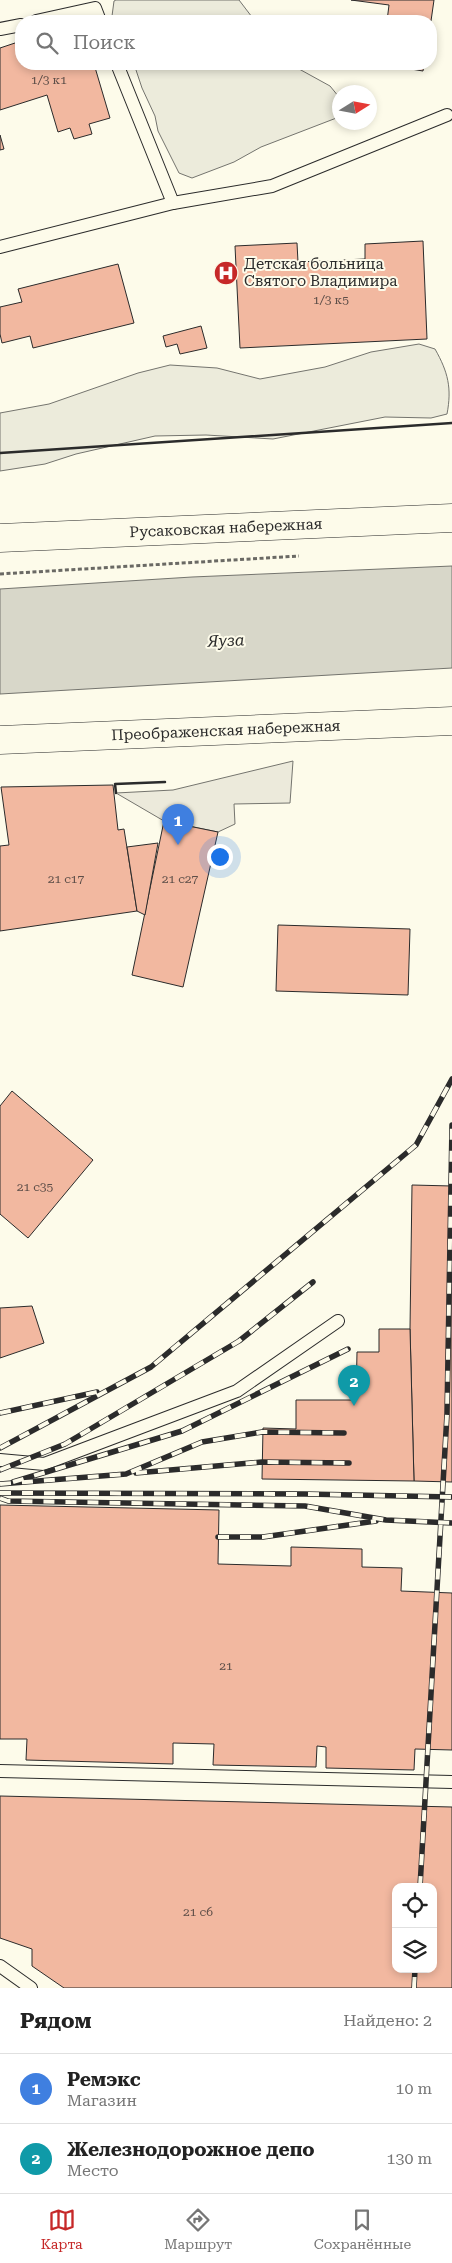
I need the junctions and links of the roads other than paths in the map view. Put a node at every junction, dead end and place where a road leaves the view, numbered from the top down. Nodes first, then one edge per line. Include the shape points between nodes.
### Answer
1 (93, 4) edge
2 (56, 15) edge
3 (15, 26) edge
4 (0, 29) edge
5 (119, 70) edge
6 (446, 115) dead end
7 (173, 203) junction
8 (0, 246) edge
9 (452, 518) edge
10 (0, 538) edge
11 (452, 721) edge
12 (0, 740) edge
13 (338, 1320) dead end
14 (0, 1460) edge
15 (0, 1771) edge
16 (452, 1782) edge
17 (0, 1966) edge
18 (31, 1988) edge

1 - 2 lane
3 - 4 lane
5 - 7 lane
6 - 7 lane via 272,186
7 - 8 lane
9 - 10 main road, Русаковская набережная
11 - 12 main road, Преображенская набережная
13 - 14 lane via 237,1391 44,1464
15 - 16 lane
17 - 18 lane

